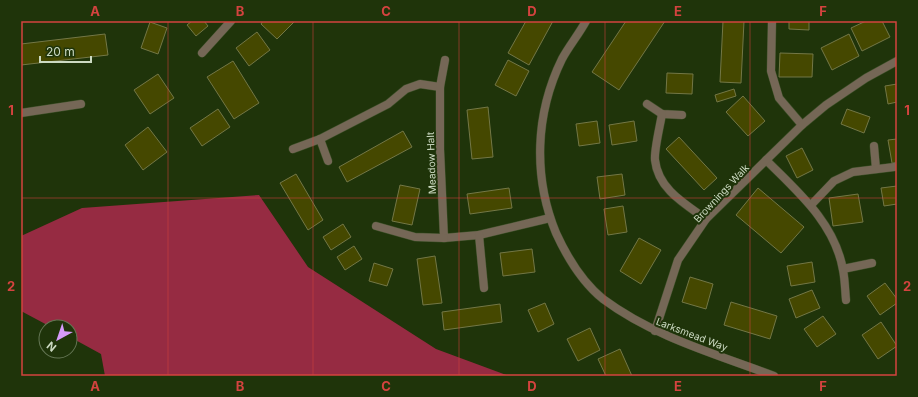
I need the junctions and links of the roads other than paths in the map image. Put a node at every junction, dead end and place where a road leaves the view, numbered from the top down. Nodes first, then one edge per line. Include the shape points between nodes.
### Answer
1 (231, 21) edge
2 (586, 21) edge
3 (772, 21) edge
4 (202, 53) dead end
5 (445, 60) dead end
6 (897, 61) edge
7 (440, 87) junction
8 (82, 104) dead end
9 (647, 104) dead end
10 (21, 113) edge
11 (662, 114) junction
12 (682, 115) dead end
13 (802, 125) junction
14 (320, 139) junction
15 (874, 146) dead end
16 (293, 149) dead end
17 (766, 160) junction
18 (328, 161) dead end
19 (894, 168) dead end
20 (876, 169) junction
21 (811, 205) junction
22 (550, 218) junction
23 (706, 219) junction
24 (376, 226) dead end
25 (479, 235) junction
26 (444, 238) junction
27 (872, 263) dead end
28 (843, 269) junction
29 (484, 288) dead end
30 (846, 300) dead end
31 (655, 331) junction
32 (774, 376) edge

1 - 4 street
2 - 22 street, Larksmead Way via 562,59 547,100 543,120 539,156 542,187
3 - 13 street via 770,71 779,98
5 - 7 street, Meadow Halt
6 - 13 street, Brownings Walk via 826,104
7 - 14 street via 420,84 406,89 388,104
7 - 26 street, Meadow Halt
8 - 10 street
9 - 11 street
11 - 12 street
11 - 23 street via 655,160 664,183 675,197
13 - 17 street, Brownings Walk
14 - 16 street
14 - 18 street
15 - 20 street
17 - 21 street
17 - 23 street, Brownings Walk
19 - 20 street
20 - 21 street via 852,172 834,181
21 - 28 street via 832,236
22 - 25 street
22 - 31 street, Larksmead Way via 564,251 580,274 602,298
23 - 31 street, Brownings Walk via 678,260
24 - 26 street via 415,237
25 - 26 street
25 - 29 street
27 - 28 street
28 - 30 street
31 - 32 street, Larksmead Way

